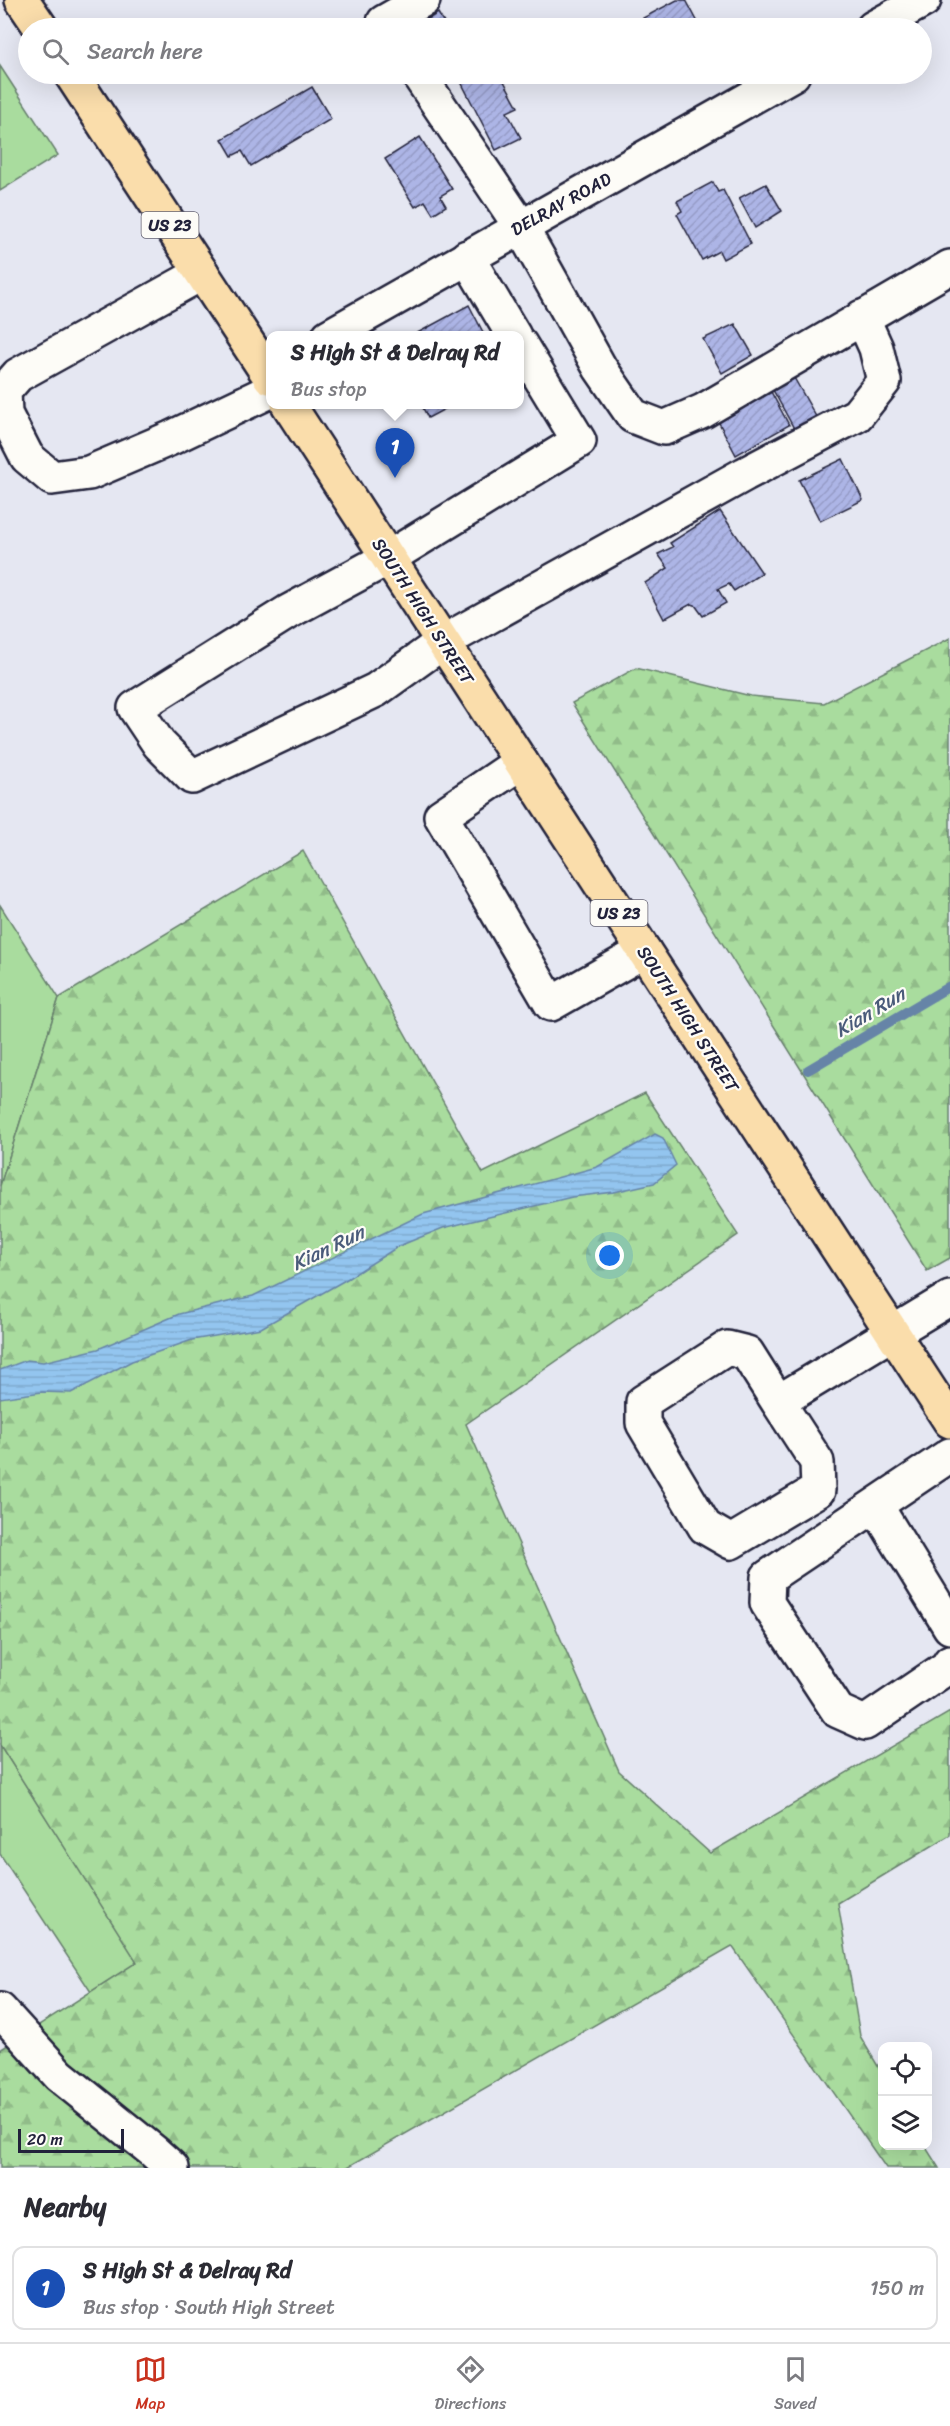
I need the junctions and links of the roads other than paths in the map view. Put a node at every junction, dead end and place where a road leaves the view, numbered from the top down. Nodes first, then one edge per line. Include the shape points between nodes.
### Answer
1 (22, 0) edge
2 (423, 0) edge
3 (924, 0) edge
4 (380, 17) edge
5 (34, 18) edge
6 (891, 18) edge
7 (78, 84) edge
8 (425, 84) edge
9 (775, 84) edge
10 (521, 227) junction
11 (467, 257) junction
12 (950, 267) edge
13 (202, 273) junction
14 (861, 317) junction
15 (337, 331) edge
16 (511, 331) edge
17 (524, 352) edge
18 (266, 372) edge
19 (266, 379) edge
20 (291, 409) edge
21 (388, 558) junction
22 (442, 642) junction
23 (521, 762) junction
24 (644, 951) junction
25 (950, 1298) edge
26 (893, 1332) junction
27 (778, 1402) junction
28 (950, 1421) edge
29 (950, 1455) edge
30 (876, 1506) junction
31 (950, 1627) edge
32 (950, 1662) edge
33 (0, 2010) edge
34 (172, 2168) edge

1 - 5 main road
2 - 4 street
3 - 6 street
7 - 13 main road, US 23
8 - 10 street
9 - 10 street, DELRAY ROAD
10 - 11 street, DELRAY ROAD
10 - 14 street via 600,368 633,416 664,428 704,411
11 - 15 street, DELRAY ROAD
11 - 16 street
12 - 14 street
13 - 18 main road, US 23
13 - 19 street via 18,375 4,391 5,414 27,457 52,478 89,473 171,438
14 - 22 street via 876,348 884,381 857,415
17 - 21 street via 579,441
20 - 21 main road, SOUTH HIGH STREET / US 23
21 - 22 main road, SOUTH HIGH STREET / US 23
21 - 22 street via 288,612 135,708 159,744 192,777 376,690
22 - 23 main road, SOUTH HIGH STREET / US 23
23 - 24 main road, SOUTH HIGH STREET / US 23
23 - 24 street via 441,816 551,1004
24 - 26 main road, SOUTH HIGH STREET / US 23
25 - 26 street
26 - 27 street
26 - 28 main road, SOUTH HIGH STREET / US 23
27 - 27 street via 747,1353 727,1348 643,1402 643,1423 705,1527 731,1542 818,1490 817,1461
29 - 30 street
30 - 31 street
30 - 32 street via 768,1577 767,1603 838,1711 865,1723
33 - 34 street via 59,2075

